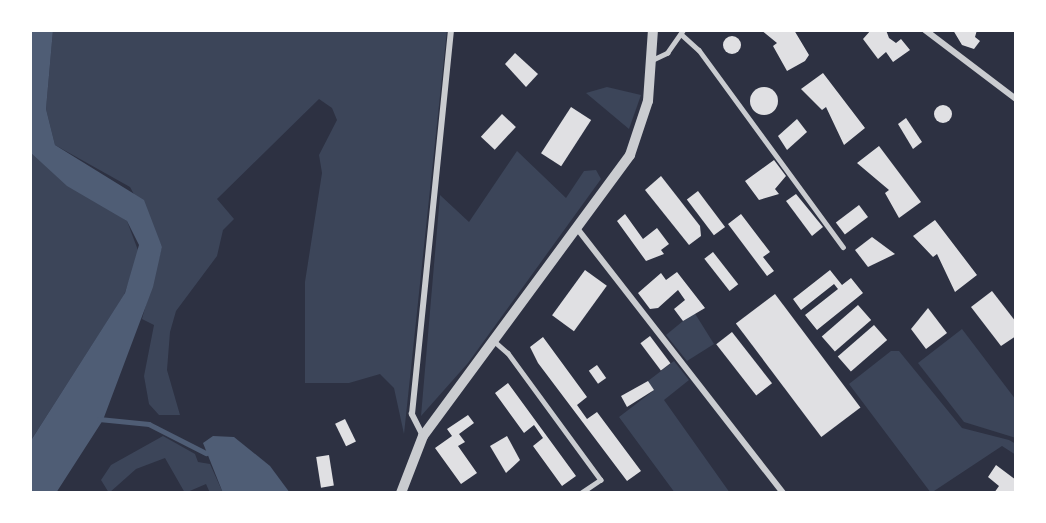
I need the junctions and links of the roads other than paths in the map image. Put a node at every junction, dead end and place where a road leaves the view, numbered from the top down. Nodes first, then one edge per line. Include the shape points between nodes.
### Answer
1 (451, 30) edge
2 (653, 30) edge
3 (925, 30) edge
4 (682, 32) edge
5 (652, 60) junction
6 (1016, 99) edge
7 (576, 227) junction
8 (843, 247) dead end
9 (494, 341) junction
10 (423, 436) junction
11 (401, 493) edge
12 (582, 493) edge
13 (783, 493) edge

1 - 10 street via 412,414
2 - 5 street
3 - 6 street
4 - 5 lane via 667,52
4 - 8 lane
5 - 7 street via 643,128
7 - 9 street
7 - 13 street
9 - 10 street
9 - 12 lane via 508,353 601,480
10 - 11 street

